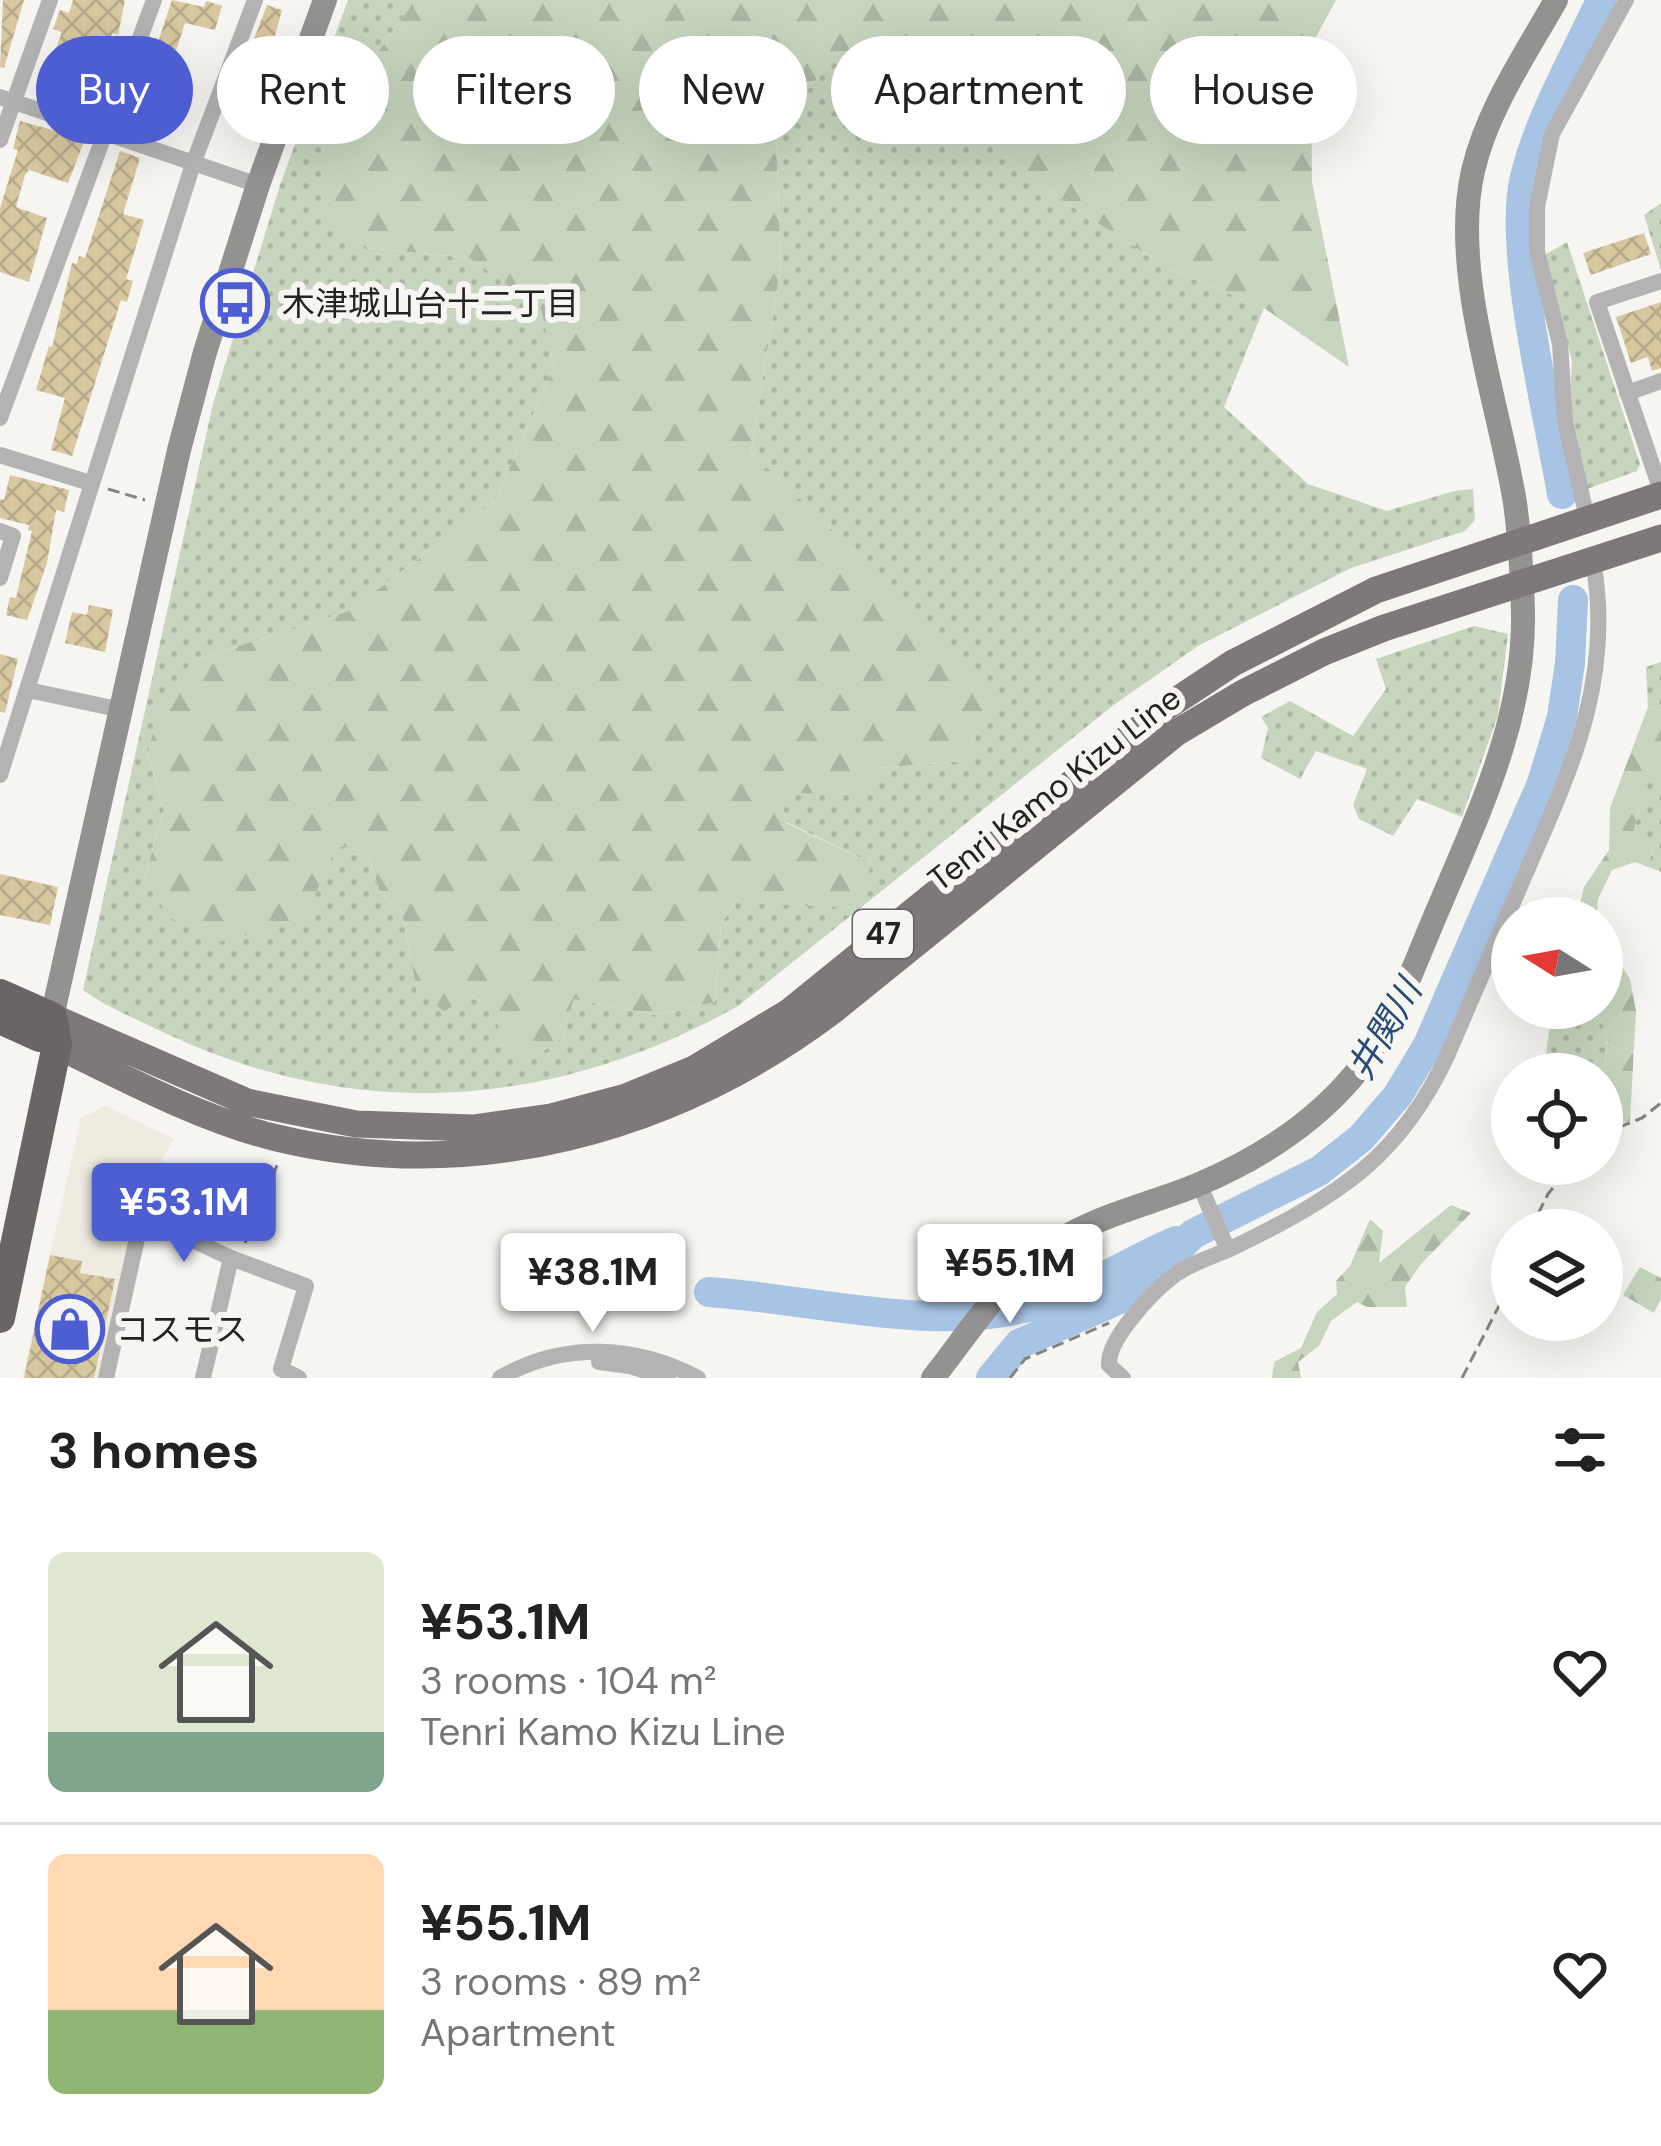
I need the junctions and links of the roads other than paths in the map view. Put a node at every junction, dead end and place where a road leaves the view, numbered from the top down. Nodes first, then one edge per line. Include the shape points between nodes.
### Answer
1 (50, 0) edge
2 (154, 0) edge
3 (256, 0) edge
4 (325, 0) edge
5 (1556, 0) edge
6 (1626, 0) edge
7 (141, 36) edge
8 (7, 99) edge
9 (36, 108) edge
10 (0, 140) edge
11 (100, 144) edge
12 (140, 144) edge
13 (193, 164) junction
14 (258, 185) junction
15 (1661, 281) edge
16 (1661, 381) edge
17 (1628, 392) junction
18 (0, 418) edge
19 (0, 455) edge
20 (90, 483) junction
21 (1661, 493) edge
22 (1587, 518) junction
23 (0, 531) edge
24 (1661, 538) edge
25 (1518, 542) junction
26 (1593, 561) junction
27 (0, 578) edge
28 (1521, 585) junction
29 (28, 690) junction
30 (122, 710) junction
31 (0, 775) edge
32 (0, 994) edge
33 (0, 1019) edge
34 (50, 1033) junction
35 (1203, 1194) junction
36 (0, 1216) edge
37 (1227, 1247) junction
38 (234, 1259) junction
39 (0, 1318) edge
40 (937, 1373) edge
41 (106, 1378) edge
42 (203, 1378) edge
43 (298, 1378) edge
44 (500, 1378) edge
45 (519, 1378) edge
46 (668, 1378) edge
47 (698, 1378) edge
48 (1123, 1378) edge

1 - 8 street
2 - 7 street
3 - 13 street
4 - 14 street
5 - 25 street via 1486,132 1468,212
6 - 22 street via 1552,134 1537,207 1565,422
8 - 9 street
8 - 10 street
11 - 18 street
12 - 13 street
13 - 14 street
13 - 20 street
14 - 30 street via 178,450
15 - 17 street via 1597,302
16 - 17 street
17 - 21 street
19 - 20 street
20 - 29 street
21 - 22 main road, Tenri Kamo Kizu Line / 47
22 - 25 main road, Tenri Kamo Kizu Line / 47
23 - 27 street via 13,536
24 - 26 main road, Tenri Kamo Kizu Line / 47
25 - 28 street
25 - 34 main road, Tenri Kamo Kizu Line / 47 via 1376,590 1233,663 1143,724 789,1012 711,1060 626,1097 473,1128 356,1124 247,1102
26 - 28 main road, Tenri Kamo Kizu Line / 47
26 - 37 street via 1598,658 1586,725 1437,1078 1365,1168 1292,1218
28 - 34 main road, Tenri Kamo Kizu Line / 47 via 1324,652 1209,713 787,1044 708,1090 607,1129 461,1154 276,1138
28 - 35 street via 1522,649 1503,748 1379,1039 1296,1130
29 - 30 street
29 - 31 street
30 - 34 street
32 - 34 highway
33 - 34 highway
34 - 36 highway
34 - 39 highway
35 - 37 street
35 - 40 street via 1100,1221 1045,1251 989,1303
37 - 48 street via 1174,1274 1138,1310 1108,1357
38 - 41 street via 142,1216
38 - 42 street
38 - 43 street via 306,1286 281,1369
44 - 47 street via 592,1351 658,1360
45 - 46 street via 591,1361

